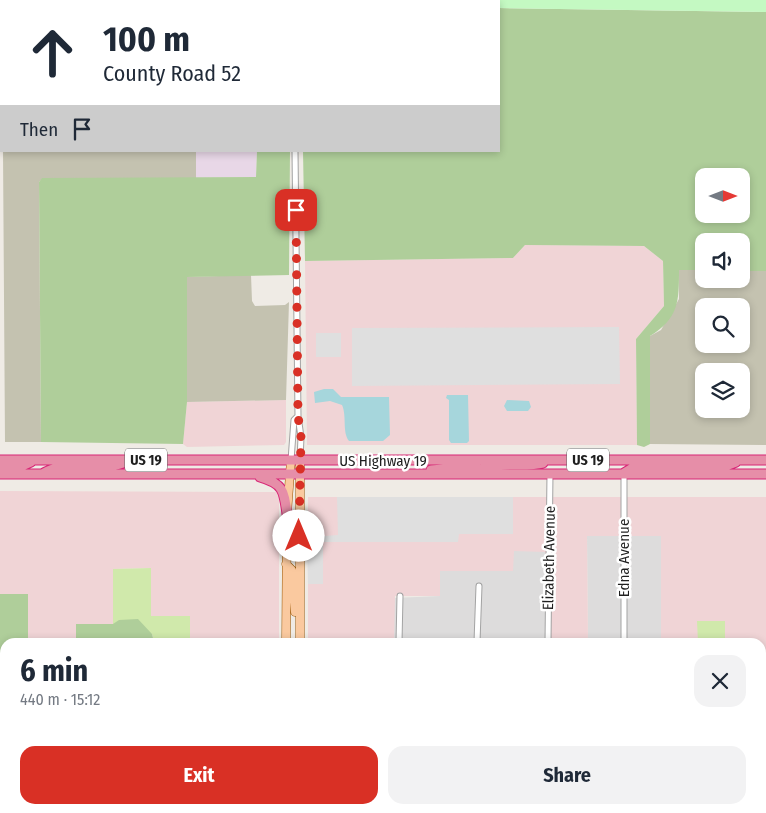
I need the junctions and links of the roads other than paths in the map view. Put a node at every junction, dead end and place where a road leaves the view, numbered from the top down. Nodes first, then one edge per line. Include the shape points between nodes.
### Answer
1 (295, 152) edge
2 (298, 416) junction
3 (0, 460) edge
4 (34, 460) junction
5 (130, 460) junction
6 (296, 460) junction
7 (479, 460) junction
8 (560, 460) junction
9 (741, 460) junction
10 (766, 460) edge
11 (0, 467) edge
12 (0, 474) edge
13 (41, 474) junction
14 (250, 474) junction
15 (290, 474) junction
16 (300, 474) junction
17 (422, 474) junction
18 (474, 474) junction
19 (550, 474) junction
20 (624, 474) junction
21 (766, 474) edge
22 (287, 514) junction
23 (286, 564) junction
24 (479, 586) dead end
25 (400, 596) dead end
26 (300, 626) junction
27 (286, 638) edge
28 (300, 638) edge
29 (399, 638) edge
30 (478, 638) edge
31 (548, 638) edge
32 (624, 638) edge

1 - 2 street
2 - 6 street via 301,437
2 - 6 street via 294,420
3 - 4 highway, US Highway 19 / US 19
4 - 5 highway, US Highway 19 / US 19
4 - 11 highway via 20,467
5 - 6 highway, US Highway 19 / US 19
5 - 13 highway via 116,467 53,467
6 - 7 highway, US Highway 19 / US 19
6 - 15 main road
6 - 16 main road
7 - 8 highway, US Highway 19 / US 19
7 - 17 highway via 468,467 434,469
8 - 9 highway, US Highway 19 / US 19
8 - 18 highway via 528,466 484,467
9 - 10 highway, US Highway 19 / US 19
9 - 20 highway via 723,467 634,467
12 - 13 highway, US Highway 19 / US 19
13 - 14 highway, US Highway 19 / US 19
14 - 15 highway, US Highway 19 / US 19
14 - 22 highway via 280,485
15 - 16 highway, US Highway 19 / US 19
15 - 22 main road
16 - 17 highway, US Highway 19 / US 19
16 - 26 main road
17 - 18 highway, US Highway 19 / US 19
18 - 19 highway, US Highway 19 / US 19
19 - 20 highway, US Highway 19 / US 19
19 - 31 street, Elizabeth Avenue
20 - 21 highway, US Highway 19 / US 19
20 - 32 street, Edna Avenue
22 - 23 main road
23 - 26 main road via 292,570 295,614
23 - 27 main road
24 - 30 street
25 - 29 street
26 - 28 main road

